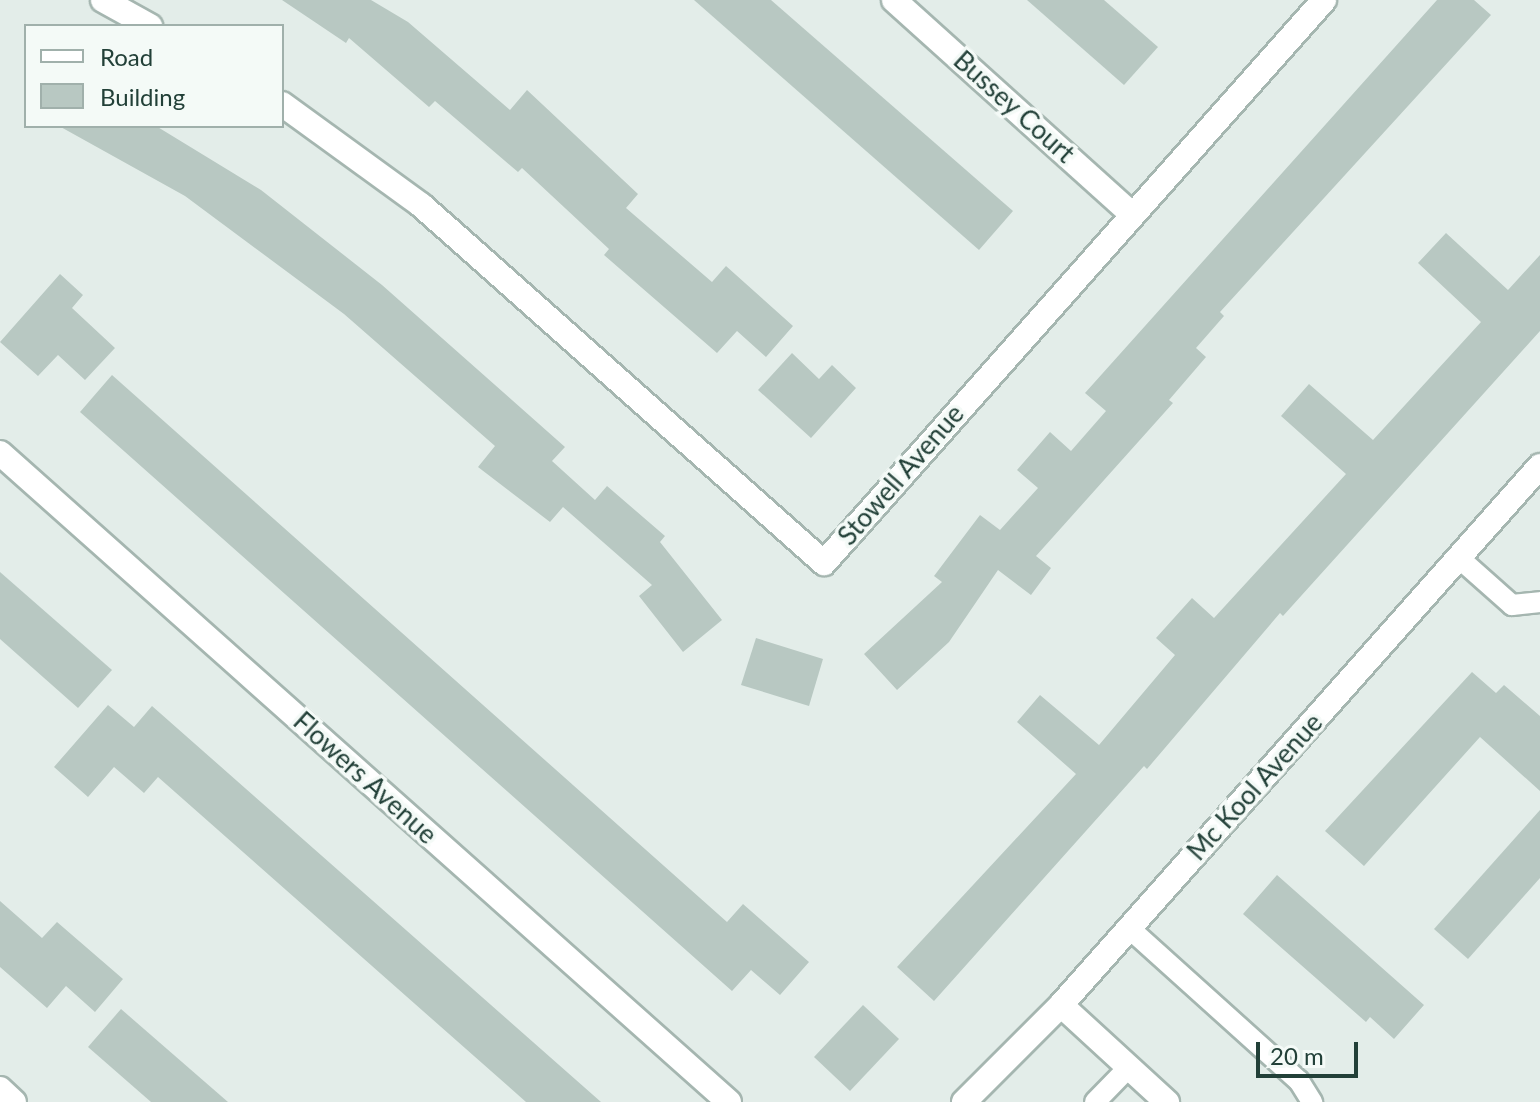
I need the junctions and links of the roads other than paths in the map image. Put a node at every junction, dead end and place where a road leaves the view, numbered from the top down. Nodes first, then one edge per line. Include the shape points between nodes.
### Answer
1 (103, 0) edge
2 (894, 0) edge
3 (1324, 0) edge
4 (146, 24) edge
5 (284, 105) edge
6 (1133, 215) junction
7 (0, 453) edge
8 (1540, 466) edge
9 (1459, 558) junction
10 (1540, 602) edge
11 (1129, 928) junction
12 (1061, 1005) junction
13 (1129, 1067) junction
14 (0, 1089) edge
15 (14, 1102) edge
16 (729, 1102) edge
17 (964, 1102) edge
18 (1095, 1102) edge
19 (1167, 1102) edge
20 (1312, 1102) edge

1 - 4 street
2 - 6 street, Bussey Court
3 - 6 street, Stowell Avenue
5 - 6 street, Stowell Avenue via 421,205 824,563
7 - 16 street, Flowers Avenue
8 - 9 street, Mc Kool Avenue
9 - 10 lane via 1512,605
9 - 11 street, Mc Kool Avenue
11 - 12 street, Mc Kool Avenue
11 - 20 lane via 1299,1081
12 - 13 street
12 - 17 street, Mc Kool Avenue
13 - 18 lane
13 - 19 street
14 - 15 street

